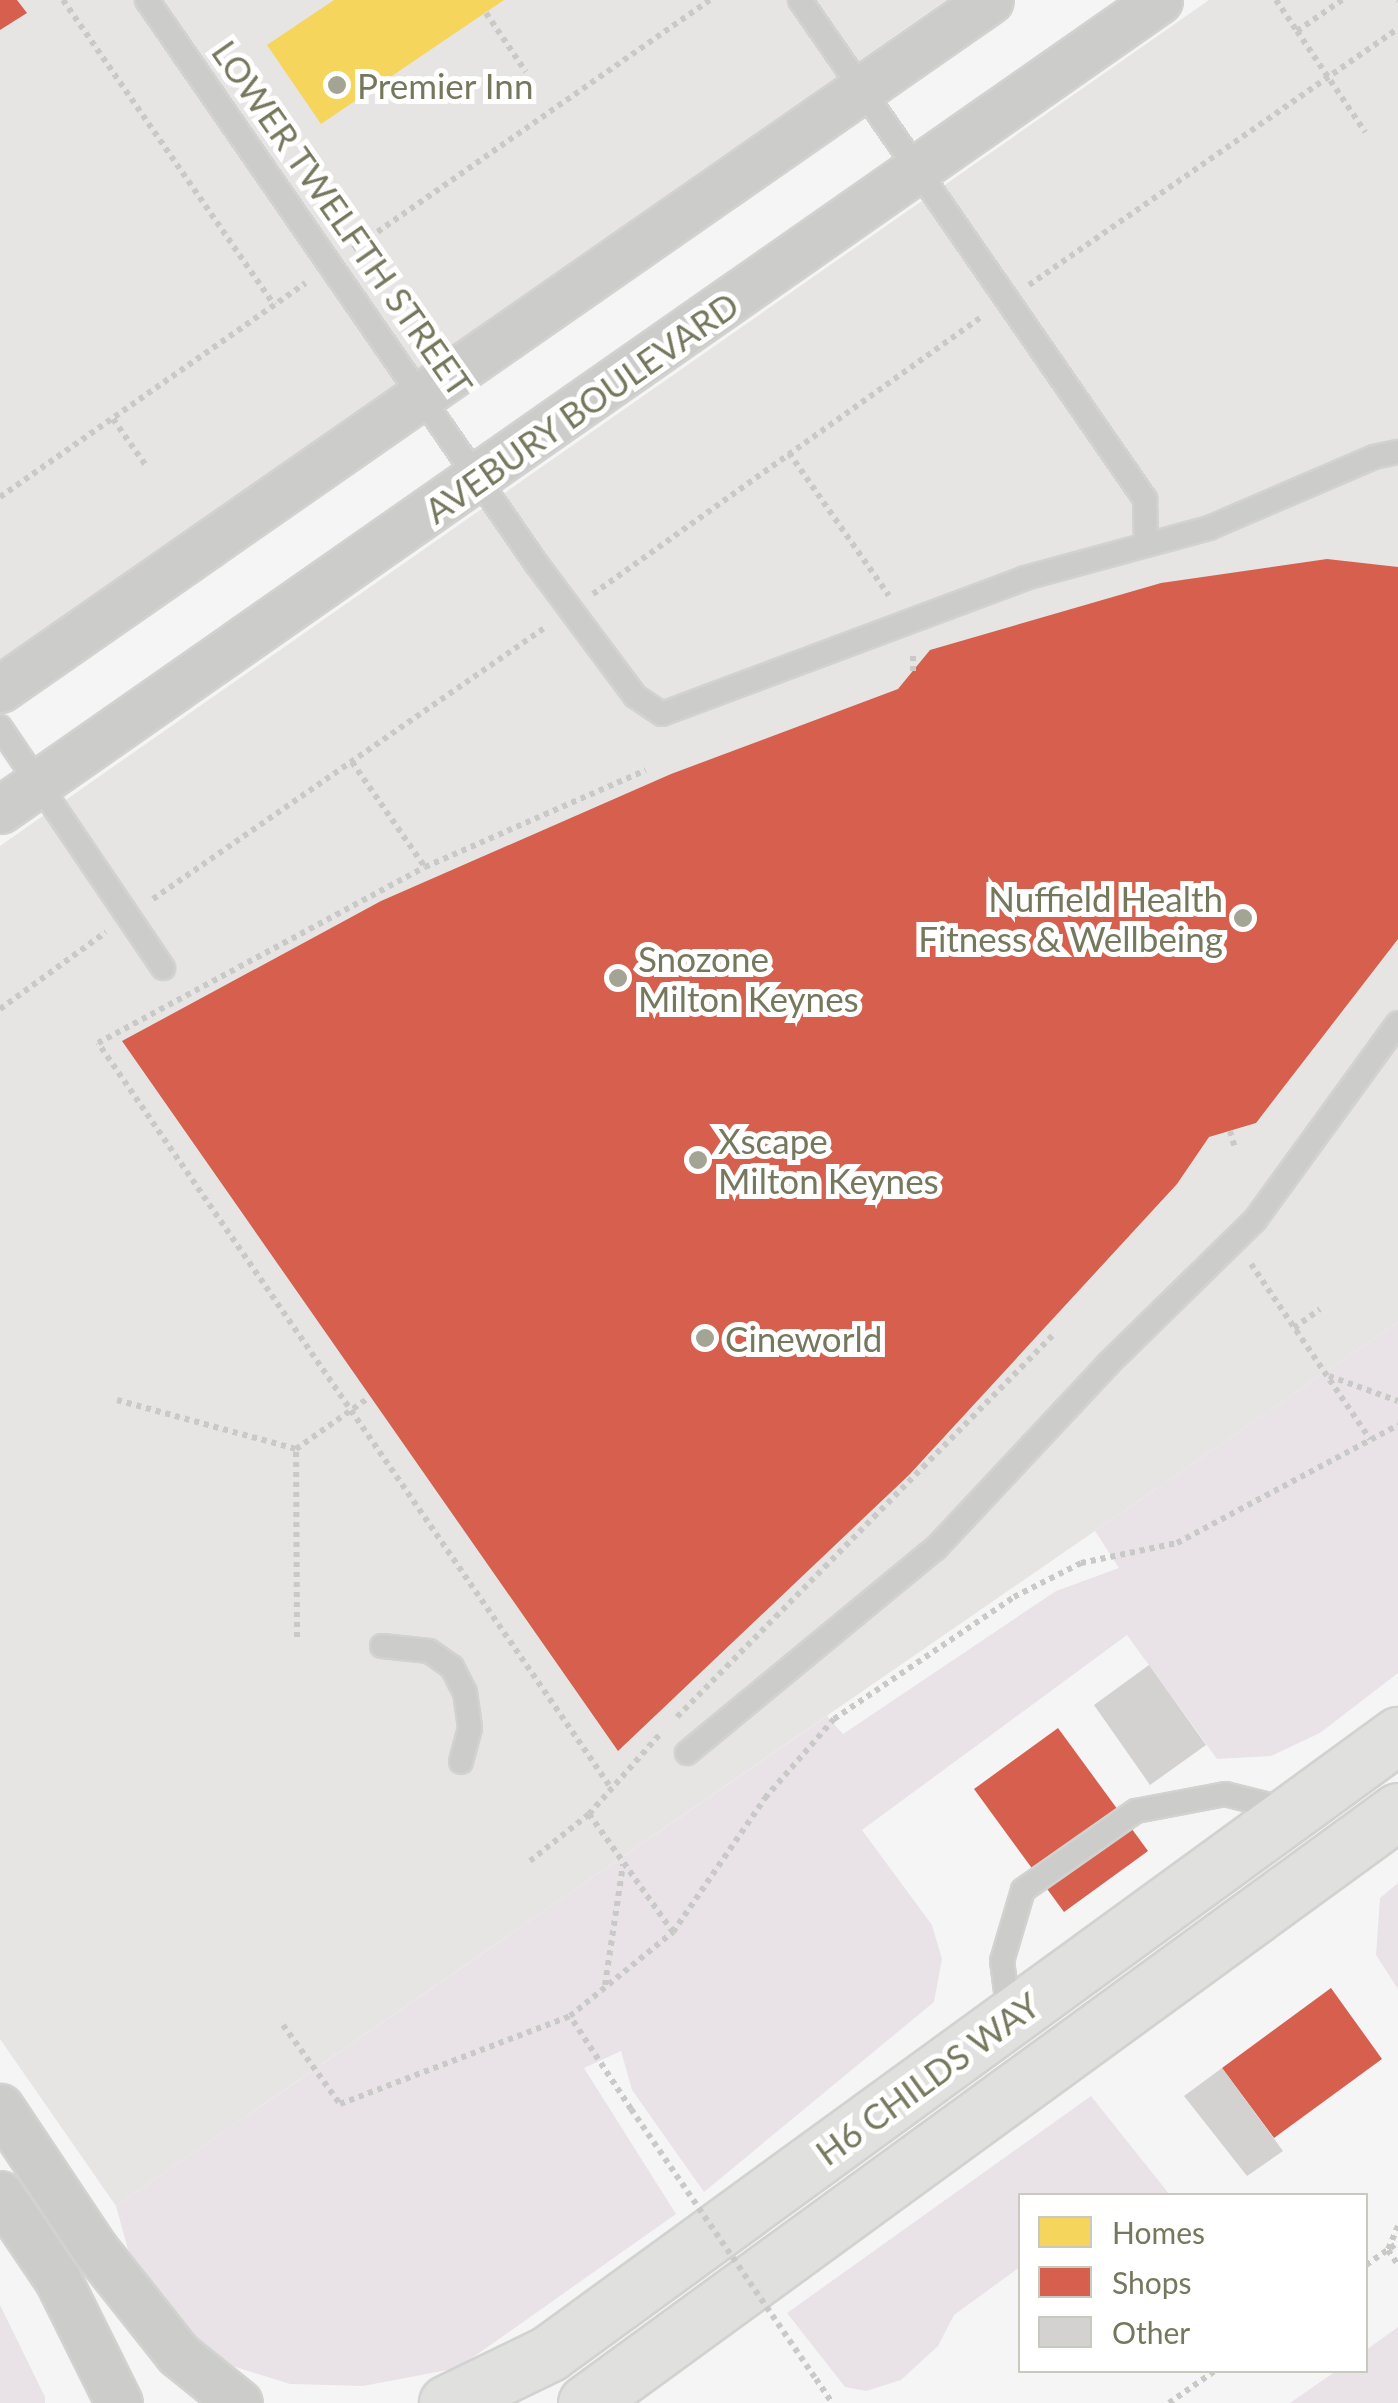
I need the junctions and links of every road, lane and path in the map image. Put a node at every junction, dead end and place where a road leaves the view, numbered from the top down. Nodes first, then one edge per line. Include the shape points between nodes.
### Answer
1 (63, 0) edge
2 (148, 0) edge
3 (800, 0) edge
4 (990, 0) edge
5 (1159, 0) edge
6 (1276, 0) edge
7 (1342, 0) edge
8 (486, 13) dead end
9 (1398, 29) edge
10 (1297, 31) junction
11 (526, 72) dead end
12 (1330, 76) junction
13 (861, 90) junction
14 (1365, 132) dead end
15 (916, 171) junction
16 (1007, 300) junction
17 (274, 305) dead end
18 (424, 394) junction
19 (113, 419) dead end
20 (1398, 452) edge
21 (790, 454) junction
22 (147, 467) dead end
23 (482, 476) junction
24 (1146, 544) junction
25 (571, 610) junction
26 (906, 620) junction
27 (913, 670) dead end
28 (0, 690) edge
29 (0, 728) edge
30 (352, 762) junction
31 (646, 770) dead end
32 (38, 783) junction
33 (0, 810) edge
34 (425, 867) junction
35 (128, 916) junction
36 (162, 968) dead end
37 (0, 1009) edge
38 (1398, 1023) edge
39 (1230, 1130) dead end
40 (1235, 1149) dead end
41 (1241, 1234) junction
42 (1320, 1309) dead end
43 (1294, 1328) junction
44 (1055, 1333) dead end
45 (1327, 1375) junction
46 (367, 1399) dead end
47 (117, 1400) dead end
48 (1398, 1400) edge
49 (352, 1411) junction
50 (1398, 1425) edge
51 (1370, 1440) junction
52 (296, 1449) junction
53 (297, 1637) dead end
54 (382, 1646) dead end
55 (1398, 1735) edge
56 (688, 1753) dead end
57 (461, 1762) dead end
58 (609, 1785) junction
59 (1292, 1811) junction
60 (1398, 1811) edge
61 (589, 1814) junction
62 (530, 1861) dead end
63 (624, 1862) junction
64 (673, 1932) junction
65 (604, 1987) junction
66 (570, 2016) junction
67 (1010, 2018) junction
68 (283, 2026) dead end
69 (0, 2107) edge
70 (0, 2194) edge
71 (1398, 2226) edge
72 (1398, 2242) edge
73 (1388, 2250) junction
74 (1398, 2264) edge
75 (1368, 2265) edge
76 (1212, 2373) edge
77 (120, 2403) edge
78 (239, 2403) edge
79 (446, 2403) edge
80 (586, 2403) edge
81 (832, 2403) edge
82 (1169, 2403) edge

1 - 17 path
2 - 18 lane, LOWER TWELFTH STREET
3 - 13 lane
4 - 13 street
5 - 15 street, AVEBURY BOULEVARD
6 - 10 path
7 - 10 path
8 - 11 path
9 - 12 path
10 - 12 path
12 - 14 path
12 - 16 path
13 - 15 lane
13 - 18 street
15 - 16 lane
15 - 23 street, AVEBURY BOULEVARD
16 - 21 path
16 - 24 lane via 1146,499
18 - 23 lane, LOWER TWELFTH STREET
18 - 28 street
19 - 22 path
20 - 24 lane via 1210,528
21 - 25 path
21 - 26 path
23 - 25 lane, LOWER TWELFTH STREET
23 - 32 street, AVEBURY BOULEVARD
24 - 26 lane
25 - 26 lane, LOWER TWELFTH STREET via 635,696 662,714
25 - 30 path
26 - 27 path
29 - 32 lane
30 - 34 path
30 - 35 path
31 - 34 path
32 - 33 street, AVEBURY BOULEVARD
32 - 35 lane
34 - 49 path via 98,1042
35 - 36 lane
35 - 37 path
38 - 41 lane
39 - 40 path
41 - 43 path via 1253,1271
41 - 56 lane via 936,1548
42 - 43 path
43 - 45 path
44 - 58 path
45 - 48 path
45 - 51 path
46 - 49 path
47 - 52 path
49 - 52 path
49 - 58 path
50 - 51 path
51 - 64 path via 1177,1543 1081,1563 1031,1588 834,1719 766,1798
52 - 53 path
54 - 57 lane via 429,1652 452,1667 465,1692 470,1728
55 - 59 street, H6 CHILDS WAY
58 - 61 path
59 - 67 street, H6 CHILDS WAY
59 - 67 lane via 1226,1794 1136,1811 1022,1890 1002,1960
60 - 80 street, H6 CHILDS WAY
61 - 62 path
61 - 63 path
63 - 64 path
63 - 65 path
64 - 65 path
65 - 66 path
66 - 68 path via 340,2104
66 - 81 path, bridge
67 - 79 street, H6 CHILDS WAY via 548,2354
69 - 78 street via 94,2248 178,2354
70 - 77 street via 58,2280
71 - 73 path
72 - 73 path
73 - 74 path
73 - 75 path
76 - 82 path

